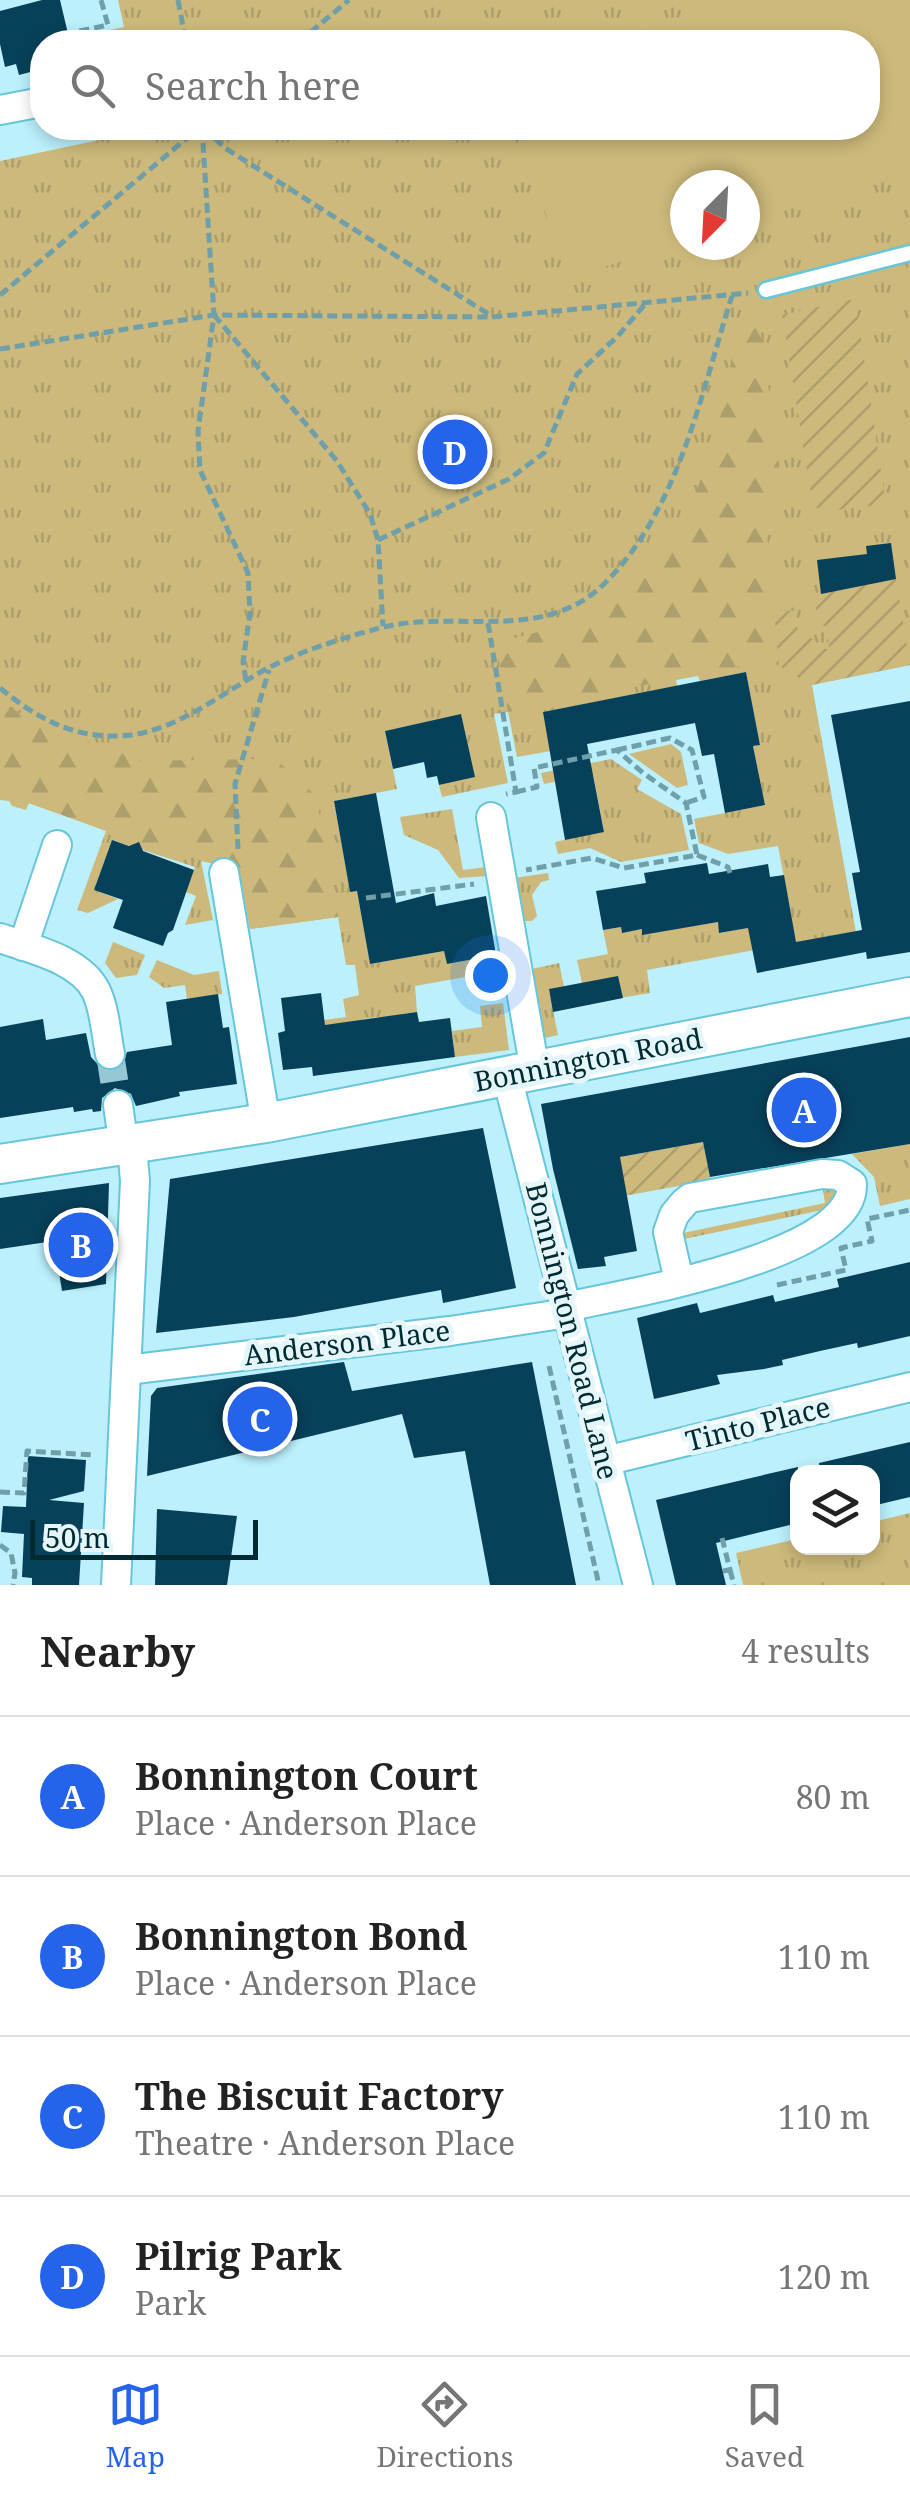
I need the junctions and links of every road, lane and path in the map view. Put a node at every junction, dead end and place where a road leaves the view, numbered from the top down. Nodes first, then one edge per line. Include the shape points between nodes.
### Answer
1 (101, 0) edge
2 (178, 0) edge
3 (349, 0) edge
4 (84, 30) edge
5 (184, 30) edge
6 (313, 30) edge
7 (30, 104) edge
8 (0, 110) edge
9 (187, 140) edge
10 (203, 140) edge
11 (216, 140) edge
12 (910, 252) edge
13 (766, 290) joint
14 (0, 295) edge
15 (732, 296) junction
16 (645, 304) junction
17 (214, 315) junction
18 (492, 316) junction
19 (0, 349) edge
20 (378, 540) junction
21 (488, 623) junction
22 (383, 627) junction
23 (270, 667) junction
24 (246, 681) junction
25 (0, 688) edge
26 (617, 750) junction
27 (516, 792) junction
28 (686, 802) junction
29 (492, 817) joint
30 (58, 845) dead end
31 (697, 855) junction
32 (548, 866) dead end
33 (730, 873) dead end
34 (224, 874) joint
35 (502, 880) junction
36 (366, 898) dead end
37 (11, 942) edge
38 (910, 997) edge
39 (110, 1054) tunnel mouth
40 (521, 1074) junction
41 (118, 1105) tunnel mouth
42 (266, 1123) junction
43 (128, 1146) junction
44 (0, 1164) edge
45 (679, 1281) junction
46 (567, 1310) junction
47 (127, 1370) junction
48 (910, 1387) edge
49 (122, 1457) junction
50 (605, 1461) junction
51 (0, 1492) edge
52 (722, 1538) dead end
53 (0, 1545) edge
54 (13, 1585) edge
55 (116, 1585) edge
56 (638, 1585) edge
57 (734, 1585) edge

1 - 4 path via 108,25
2 - 5 path
3 - 6 path
7 - 8 street
9 - 14 path
10 - 17 path
11 - 18 path
12 - 13 lane
13 - 15 path
15 - 16 path
15 - 21 path via 671,480 630,553 581,602 554,615
16 - 18 path
16 - 20 path via 577,374 544,453 509,479
17 - 18 path
17 - 19 path
17 - 20 path via 337,461
17 - 24 path via 198,431 200,470 248,573
20 - 22 path
21 - 22 path via 426,620
21 - 27 path
22 - 23 path
23 - 24 path
23 - 34 path via 235,784 239,860
24 - 25 path via 164,726 116,736 58,726
26 - 27 path via 534,768 537,787
26 - 28 path
26 - 28 path via 670,738 692,750 704,796
27 - 29 path via 488,798
28 - 31 path
29 - 35 street, Bonnington Road Lane
30 - 37 street
31 - 32 path via 624,868 592,858
31 - 33 path
34 - 42 street
35 - 36 path
35 - 40 street, Bonnington Road Lane
37 - 39 street via 64,962 88,980
38 - 40 main road, Bonnington Road
40 - 42 main road, Bonnington Road
40 - 46 street, Bonnington Road Lane
41 - 43 street
42 - 43 main road, Bonnington Road
43 - 44 main road, Bonnington Road
43 - 47 street via 135,1172
45 - 45 street, Anderson Place via 814,1236 848,1205 852,1184 822,1174 690,1198 668,1232
45 - 46 street, Anderson Place
46 - 47 street, Anderson Place
46 - 50 street, Bonnington Road Lane
47 - 49 street
48 - 50 street, Tinto Place
49 - 51 path via 26,1451 24,1493
49 - 55 street
50 - 56 street, Bonnington Road Lane
52 - 57 path
53 - 54 path via 11,1553

